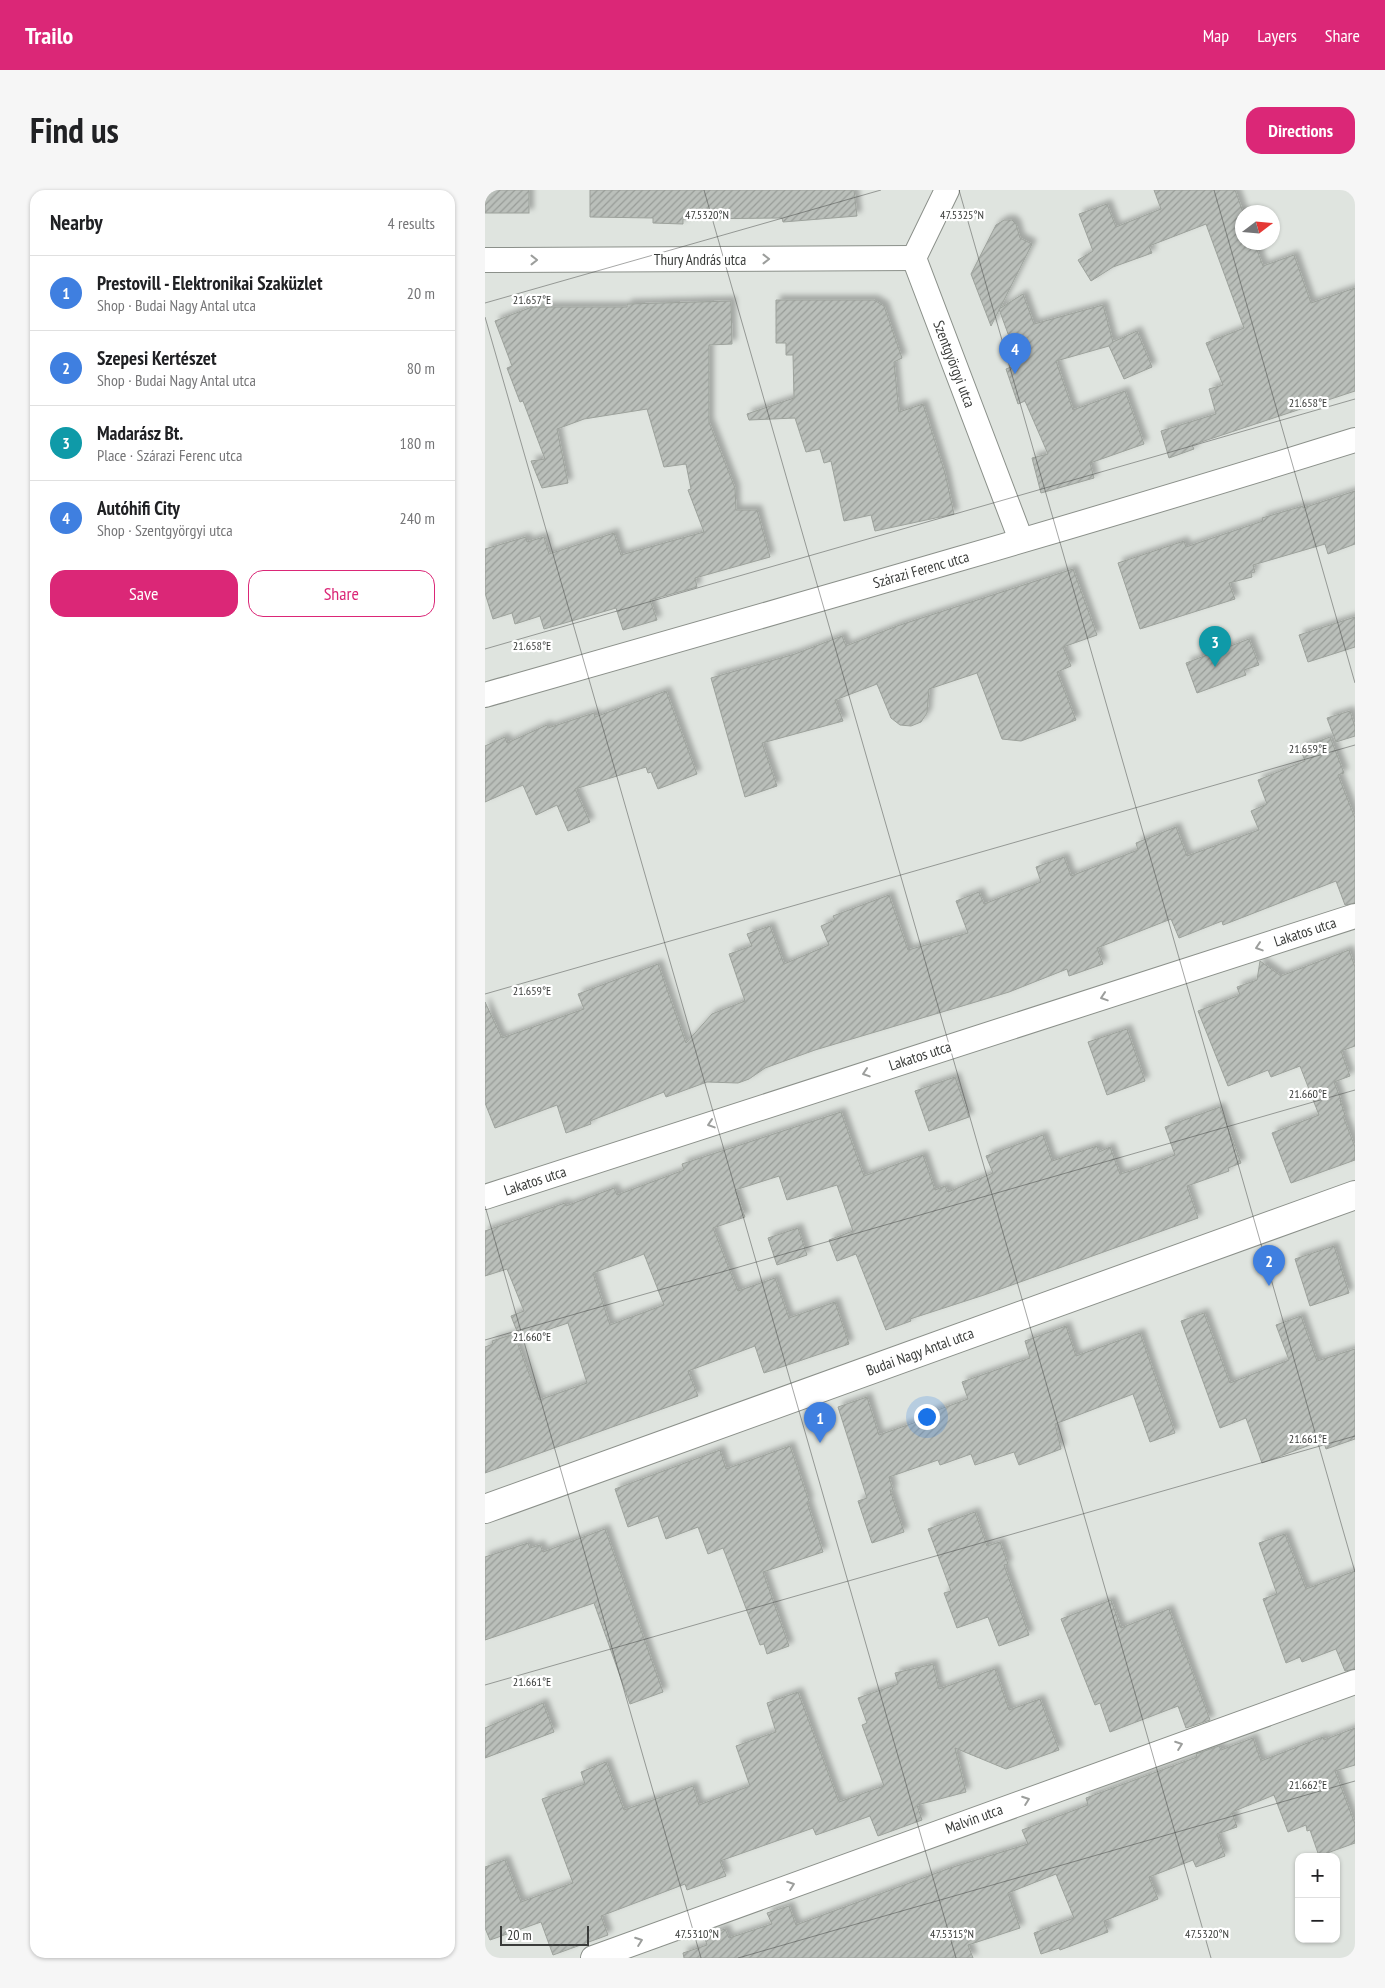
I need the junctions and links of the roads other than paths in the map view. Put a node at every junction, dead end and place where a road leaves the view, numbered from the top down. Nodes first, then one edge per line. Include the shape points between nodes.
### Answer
1 (947, 190) edge
2 (914, 258) junction
3 (485, 260) edge
4 (1355, 440) edge
5 (1021, 540) junction
6 (485, 695) edge
7 (1355, 916) edge
8 (1355, 1195) edge
9 (485, 1196) edge
10 (485, 1509) edge
11 (1355, 1682) edge
12 (593, 1958) edge

1 - 2 street
3 -> 2 street, Thury András utca
2 - 5 street, Szentgyörgyi utca
4 - 5 street, Szárazi Ferenc utca
5 - 6 street, Szárazi Ferenc utca
7 -> 9 street, Lakatos utca
8 - 10 street, Budai Nagy Antal utca
12 -> 11 street, Malvin utca

